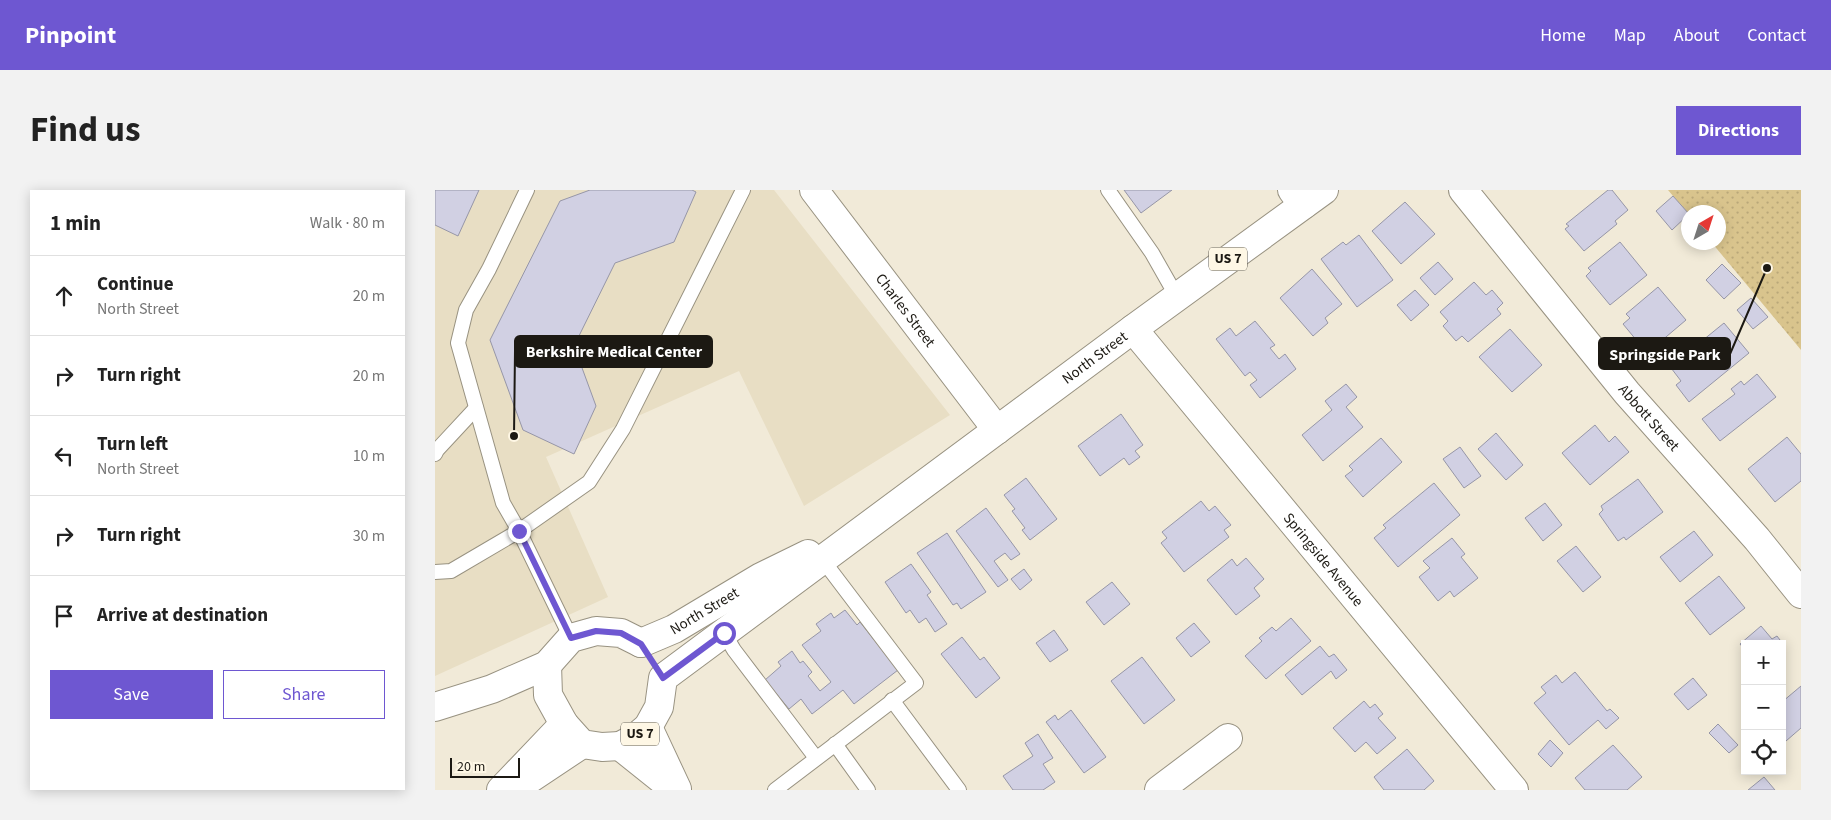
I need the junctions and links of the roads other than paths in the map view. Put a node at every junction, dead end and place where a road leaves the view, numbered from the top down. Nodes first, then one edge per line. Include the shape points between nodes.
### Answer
1 (527, 190) edge
2 (743, 190) edge
3 (814, 190) edge
4 (1108, 190) edge
5 (1463, 190) edge
6 (1306, 195) edge
7 (1177, 296) junction
8 (1133, 329) junction
9 (476, 408) junction
10 (997, 430) junction
11 (435, 454) edge
12 (866, 526) junction
13 (519, 531) junction
14 (822, 559) junction
15 (435, 572) edge
16 (1801, 594) edge
17 (724, 633) junction
18 (571, 638) junction
19 (641, 644) junction
20 (547, 666) junction
21 (663, 678) junction
22 (892, 700) junction
23 (435, 707) edge
24 (648, 727) junction
25 (573, 734) junction
26 (1228, 738) dead end
27 (835, 744) junction
28 (621, 746) junction
29 (816, 758) junction
30 (501, 790) edge
31 (513, 790) edge
32 (677, 790) edge
33 (775, 790) edge
34 (868, 790) edge
35 (959, 790) edge
36 (1159, 790) edge
37 (1514, 790) edge

1 - 9 lane via 466,310 458,343
2 - 13 lane via 623,429 589,482
3 - 10 main road, Charles Street
4 - 7 lane via 1142,237
5 - 16 main road, Abbott Street via 1627,393 1757,538
6 - 7 main road, North Street / US 7
7 - 8 main road, North Street / US 7
8 - 10 main road, North Street / US 7
8 - 37 main road, Springside Avenue
9 - 11 lane
9 - 13 lane via 503,503
10 - 12 main road, North Street / US 7
12 - 14 main road, North Street / US 7
12 - 19 main road, North Street via 761,578
13 - 15 lane via 451,571
13 - 18 lane
14 - 17 main road, North Street / US 7
14 - 22 lane via 916,683
17 - 21 main road, North Street / US 7
17 - 29 lane
18 - 19 main road via 596,631 621,633
18 - 20 main road
19 - 21 main road
20 - 23 main road via 492,689
20 - 25 main road via 548,695
21 - 24 main road, US 7 via 659,706
22 - 27 lane
22 - 35 lane
24 - 28 main road, US 7
24 - 32 main road
25 - 28 main road, US 7 via 602,748
25 - 30 main road
25 - 31 main road
26 - 36 main road
27 - 29 lane
27 - 34 lane
28 - 32 main road
29 - 33 lane

